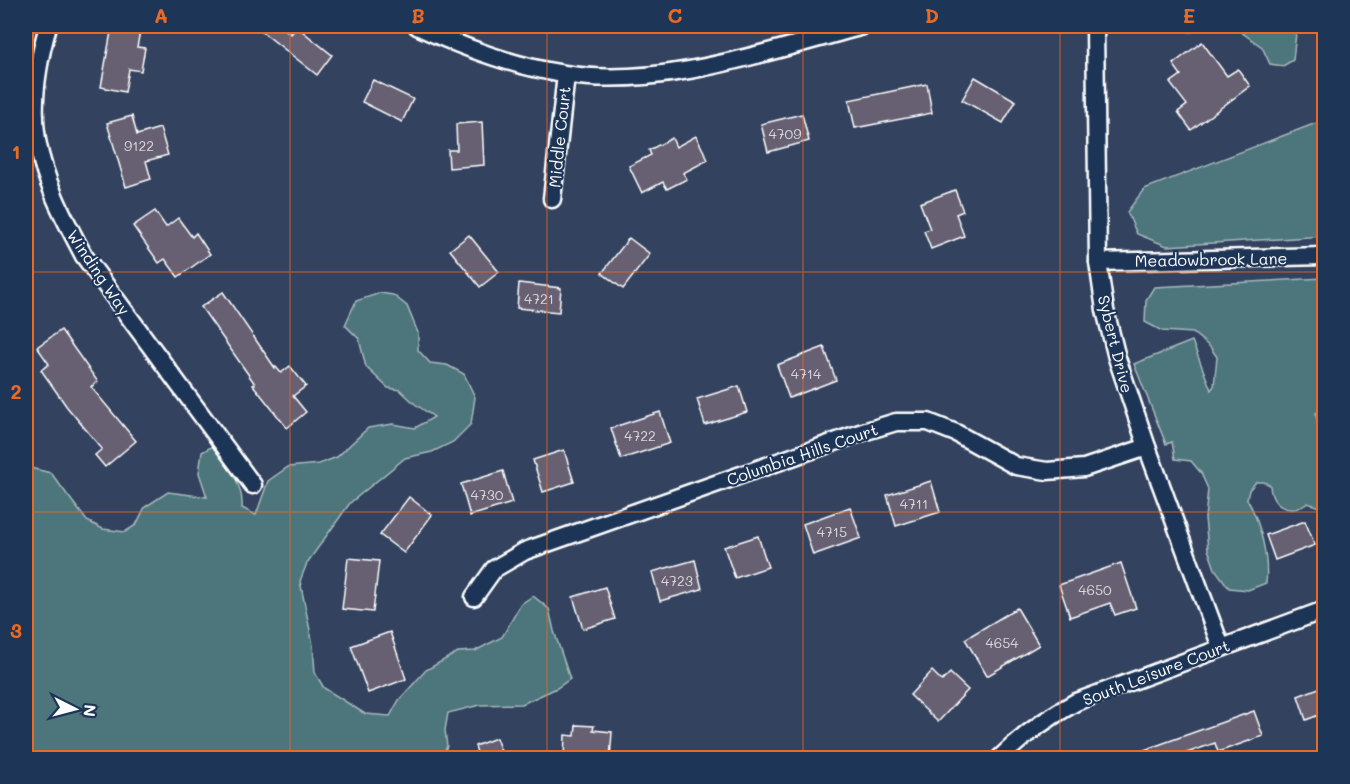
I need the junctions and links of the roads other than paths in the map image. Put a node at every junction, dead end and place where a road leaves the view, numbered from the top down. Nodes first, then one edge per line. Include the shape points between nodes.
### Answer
1 (48, 26) edge
2 (417, 26) edge
3 (863, 26) edge
4 (1095, 26) edge
5 (566, 75) junction
6 (552, 200) dead end
7 (1324, 256) edge
8 (1098, 262) junction
9 (1147, 447) junction
10 (253, 485) dead end
11 (474, 597) dead end
12 (1324, 610) edge
13 (1221, 647) junction
14 (1000, 759) edge

1 - 10 street, Winding Way via 35,107 37,141 64,220 84,256
2 - 5 street via 510,63
3 - 5 street via 708,67 666,74
4 - 8 street, Sybert Drive
5 - 6 street, Middle Court
7 - 8 street, Meadowbrook Lane
8 - 9 street, Sybert Drive via 1117,358
9 - 11 street, Columbia Hills Court via 1084,468 1047,471 1017,466 928,422 896,422 525,551 494,569
9 - 13 street, Sybert Drive
12 - 13 street, South Leisure Court
13 - 14 street, South Leisure Court via 1076,702 1049,716

